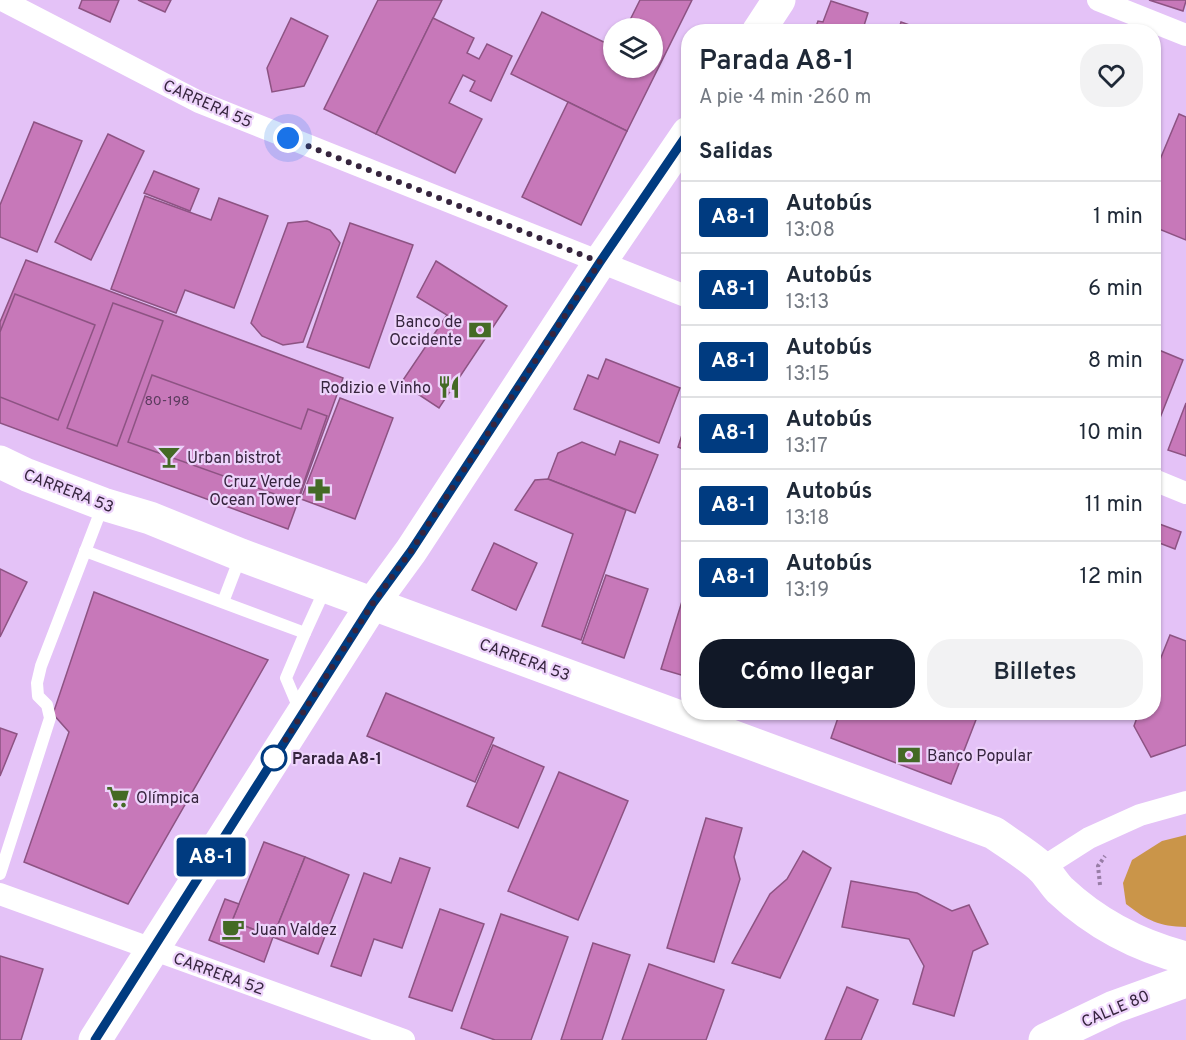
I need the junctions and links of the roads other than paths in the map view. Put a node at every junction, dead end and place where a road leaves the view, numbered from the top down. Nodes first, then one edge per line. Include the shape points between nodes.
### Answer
1 (2, 0) edge
2 (779, 0) edge
3 (1098, 0) edge
4 (763, 24) edge
5 (1158, 24) edge
6 (1161, 25) edge
7 (1186, 35) edge
8 (681, 143) edge
9 (600, 262) junction
10 (681, 294) edge
11 (0, 462) edge
12 (1161, 483) edge
13 (1186, 492) edge
14 (103, 504) junction
15 (85, 551) junction
16 (241, 555) junction
17 (326, 586) junction
18 (223, 602) junction
19 (373, 603) junction
20 (305, 633) junction
21 (302, 714) junction
22 (681, 717) edge
23 (689, 720) edge
24 (1186, 802) edge
25 (1042, 868) junction
26 (0, 874) edge
27 (0, 894) edge
28 (152, 950) junction
29 (1186, 958) edge
30 (1186, 981) edge
31 (95, 1040) edge
32 (404, 1040) edge
33 (1045, 1040) edge

1 - 9 street, CARRERA 55 via 199,102
2 - 4 main road
3 - 5 street
6 - 7 street
8 - 9 main road
9 - 10 street, CARRERA 55
9 - 19 main road
11 - 14 main road, CARRERA 53
12 - 13 street
14 - 15 lane
14 - 16 main road, CARRERA 53
15 - 18 lane
15 - 26 lane via 40,666 38,696 47,705 50,718
16 - 17 main road, CARRERA 53
16 - 18 lane
17 - 19 main road, CARRERA 53
17 - 20 lane
18 - 20 lane
19 - 21 main road
19 - 22 main road, CARRERA 53
20 - 21 lane via 286,678
21 - 28 main road
23 - 25 main road, CARRERA 53 via 994,833
24 - 25 street via 1140,815 1089,838
25 - 29 main road, CARRERA 53 via 1089,915 1124,936
27 - 28 street, CARRERA 52
28 - 31 main road
28 - 32 street, CARRERA 52
30 - 33 main road, CALLE 80 via 1114,1007

